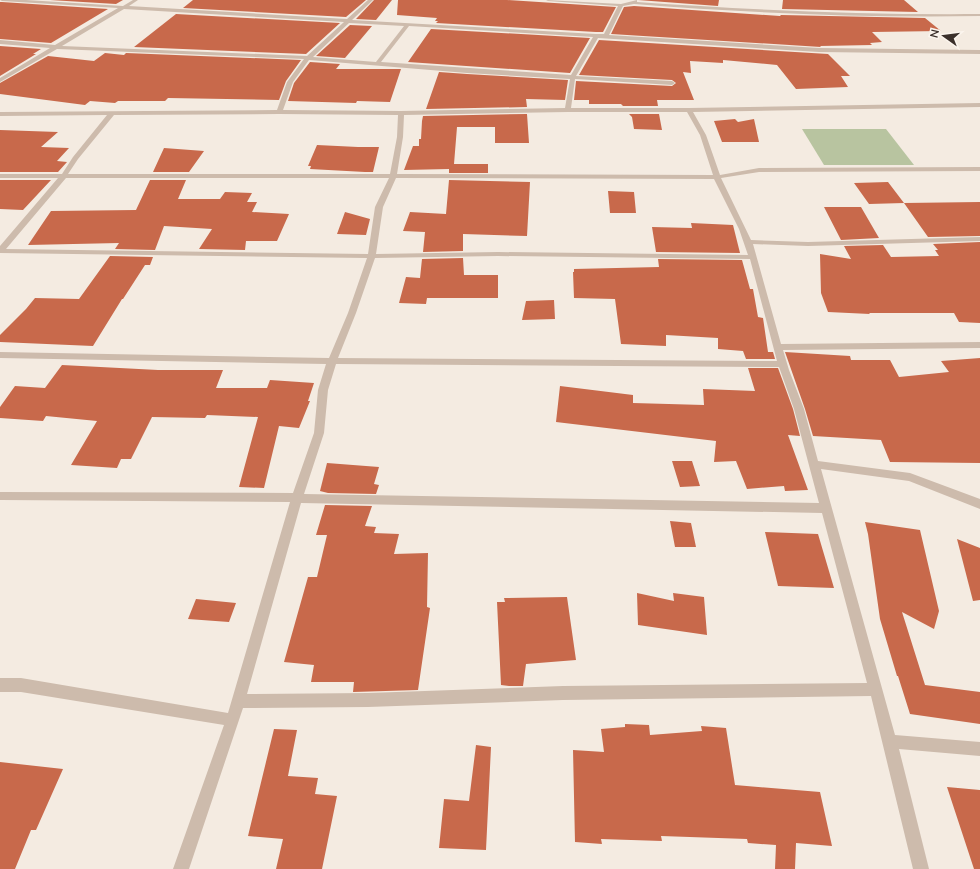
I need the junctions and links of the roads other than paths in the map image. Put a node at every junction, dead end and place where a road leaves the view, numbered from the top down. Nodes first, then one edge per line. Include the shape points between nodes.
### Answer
1 (2, 0) edge
2 (136, 0) edge
3 (371, 0) edge
4 (548, 0) edge
5 (635, 1) edge
6 (621, 5) junction
7 (123, 8) junction
8 (980, 15) edge
9 (349, 21) junction
10 (407, 25) junction
11 (596, 36) junction
12 (606, 36) junction
13 (0, 42) edge
14 (53, 47) junction
15 (980, 52) edge
16 (308, 58) junction
17 (377, 64) junction
18 (572, 76) junction
19 (0, 80) edge
20 (672, 83) dead end
21 (980, 105) edge
22 (568, 110) junction
23 (689, 110) junction
24 (279, 112) junction
25 (112, 113) junction
26 (401, 113) junction
27 (0, 114) edge
28 (980, 168) edge
29 (0, 176) edge
30 (393, 176) junction
31 (63, 177) junction
32 (717, 177) junction
33 (980, 239) edge
34 (747, 242) junction
35 (0, 251) edge
36 (372, 256) junction
37 (752, 257) junction
38 (980, 345) edge
39 (779, 347) junction
40 (0, 355) edge
41 (332, 361) junction
42 (782, 364) junction
43 (812, 464) junction
44 (0, 496) edge
45 (297, 498) junction
46 (980, 504) edge
47 (825, 508) junction
48 (0, 685) edge
49 (875, 689) junction
50 (240, 701) junction
51 (233, 720) junction
52 (890, 741) junction
53 (980, 749) edge
54 (181, 869) edge
55 (922, 869) edge

1 - 7 street
2 - 7 street
3 - 9 street
4 - 6 street
5 - 6 street
5 - 8 street via 692,7 831,14
6 - 12 street
7 - 9 street
7 - 14 street
9 - 10 street
9 - 16 street
10 - 11 street
10 - 17 street
11 - 12 street
11 - 18 street
12 - 15 street via 819,50
13 - 14 street
14 - 16 street
14 - 19 street
16 - 17 street
16 - 24 street via 290,82
17 - 18 street
18 - 20 street
18 - 22 street
21 - 23 street
22 - 23 street
22 - 26 street
23 - 32 street via 698,122 710,150
24 - 25 street
24 - 26 street
25 - 27 street
25 - 31 street via 75,158
26 - 30 street via 400,137
28 - 32 street via 759,170
29 - 31 street
30 - 31 street
30 - 32 street
30 - 36 street via 379,207
31 - 35 street
32 - 34 street
33 - 34 street via 808,244
34 - 37 street
35 - 36 street
36 - 37 street via 490,254
36 - 41 street
37 - 39 street
38 - 39 street
39 - 42 street
40 - 41 street
41 - 42 street
41 - 45 street via 323,390 319,433
42 - 43 street via 799,410
43 - 46 street via 910,477
43 - 47 street
44 - 45 street
45 - 47 street
45 - 50 street
47 - 49 street
48 - 51 street via 21,685
49 - 50 street via 571,692 368,700
49 - 52 street
50 - 51 street
51 - 54 street
52 - 53 street
52 - 55 street

